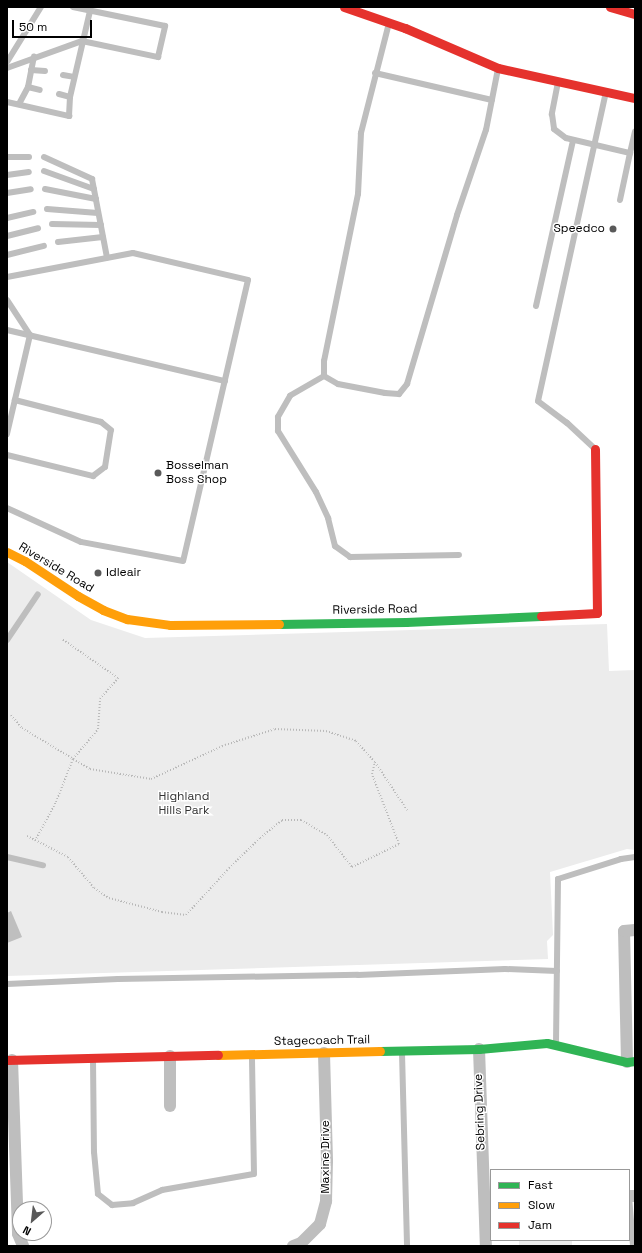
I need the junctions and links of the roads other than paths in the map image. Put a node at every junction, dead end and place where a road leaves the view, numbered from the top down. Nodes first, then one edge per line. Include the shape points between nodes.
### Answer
1 (41, 7) edge
2 (73, 7) edge
3 (344, 7) edge
4 (610, 7) edge
5 (90, 10) junction
6 (635, 14) edge
7 (389, 21) junction
8 (82, 41) junction
9 (34, 57) junction
10 (7, 62) edge
11 (7, 68) edge
12 (498, 68) junction
13 (31, 70) junction
14 (45, 71) dead end
15 (375, 73) junction
16 (63, 75) dead end
17 (74, 77) junction
18 (558, 82) junction
19 (28, 87) junction
20 (40, 90) dead end
21 (606, 92) junction
22 (59, 94) dead end
23 (70, 97) junction
24 (635, 98) edge
25 (492, 100) junction
26 (7, 102) edge
27 (18, 104) junction
28 (635, 132) edge
29 (573, 140) junction
30 (595, 146) junction
31 (630, 153) junction
32 (7, 157) edge
33 (29, 157) dead end
34 (44, 158) dead end
35 (44, 171) dead end
36 (29, 172) dead end
37 (7, 175) edge
38 (31, 189) dead end
39 (45, 189) dead end
40 (94, 189) junction
41 (7, 193) edge
42 (96, 199) junction
43 (620, 200) dead end
44 (47, 209) dead end
45 (33, 212) dead end
46 (98, 213) junction
47 (7, 218) edge
48 (52, 224) dead end
49 (101, 225) junction
50 (38, 228) dead end
51 (7, 236) edge
52 (103, 237) junction
53 (58, 242) dead end
54 (44, 246) dead end
55 (7, 255) edge
56 (107, 258) junction
57 (7, 277) edge
58 (7, 300) edge
59 (536, 306) dead end
60 (7, 330) edge
61 (30, 335) junction
62 (324, 376) junction
63 (226, 381) junction
64 (15, 400) junction
65 (7, 434) edge
66 (595, 449) joint
67 (7, 455) edge
68 (7, 508) edge
69 (7, 552) edge
70 (459, 555) dead end
71 (38, 594) dead end
72 (7, 640) edge
73 (7, 857) edge
74 (635, 857) edge
75 (43, 865) dead end
76 (635, 930) edge
77 (557, 971) junction
78 (7, 984) edge
79 (556, 1045) junction
80 (479, 1050) junction
81 (402, 1051) junction
82 (324, 1053) junction
83 (252, 1055) junction
84 (170, 1056) junction
85 (94, 1058) junction
86 (10, 1060) edge
87 (631, 1062) edge
88 (170, 1106) dead end
89 (488, 1197) edge
90 (630, 1202) edge
91 (633, 1221) edge
92 (23, 1246) edge
93 (293, 1246) edge
94 (408, 1246) edge
95 (486, 1246) edge
96 (633, 1246) edge

1 - 10 lane
2 - 5 lane
3 - 7 main road
4 - 6 main road
5 - 8 lane
5 - 8 lane via 165,26 158,57
7 - 12 main road
7 - 15 lane
8 - 9 lane
8 - 17 lane
9 - 11 lane
9 - 13 lane
12 - 18 main road
12 - 25 lane
13 - 14 lane
13 - 19 lane
15 - 25 lane
15 - 62 lane via 361,133 358,194 324,361
16 - 17 lane
17 - 23 lane
18 - 21 main road
18 - 29 lane via 552,114 554,129
19 - 20 lane
19 - 27 lane
21 - 24 main road
21 - 30 lane
22 - 23 lane
23 - 27 lane via 69,116
25 - 62 lane via 486,130 457,215 407,384 399,394 385,393 338,384
26 - 27 lane
28 - 31 lane
29 - 30 lane
29 - 59 lane
30 - 31 lane
30 - 66 lane via 538,401
31 - 43 lane
32 - 33 lane
34 - 40 lane via 92,178
35 - 40 lane
36 - 37 lane
38 - 41 lane
39 - 42 lane
40 - 42 lane
42 - 46 lane
44 - 46 lane
45 - 47 lane
46 - 49 lane
48 - 49 lane
49 - 52 lane
50 - 51 lane
52 - 53 lane
52 - 56 lane
54 - 55 lane
56 - 57 lane
56 - 63 lane via 133,253 248,280
58 - 61 lane
60 - 61 lane
61 - 63 lane
61 - 64 lane
62 - 70 lane via 290,396 278,417 278,431 316,492 328,518 335,546 350,557
63 - 68 lane via 183,561 81,542
64 - 65 lane
64 - 67 lane via 101,422 111,430 105,467 93,476
66 - 69 main road, Riverside Road via 597,613 406,622 170,625 127,619 103,610
71 - 72 lane
73 - 75 lane
74 - 77 lane via 558,879
76 - 87 street via 624,931
77 - 78 lane via 505,969
77 - 79 lane
79 - 80 main road, Stagecoach Trail via 547,1043
79 - 87 main road, Stagecoach Trail
80 - 81 main road, Stagecoach Trail
80 - 89 street, Sebring Drive via 482,1156
81 - 82 main road, Stagecoach Trail
81 - 94 lane
82 - 83 main road, Stagecoach Trail
82 - 93 street, Maxine Drive via 326,1201 320,1224 301,1243
83 - 84 main road, Stagecoach Trail
83 - 85 lane via 254,1174 162,1190 133,1203 112,1205 98,1194 94,1152
84 - 85 main road, Stagecoach Trail
84 - 88 street
85 - 86 main road, Stagecoach Trail
86 - 92 street via 18,1234
89 - 95 street, Sebring Drive
90 - 91 lane
91 - 96 lane

